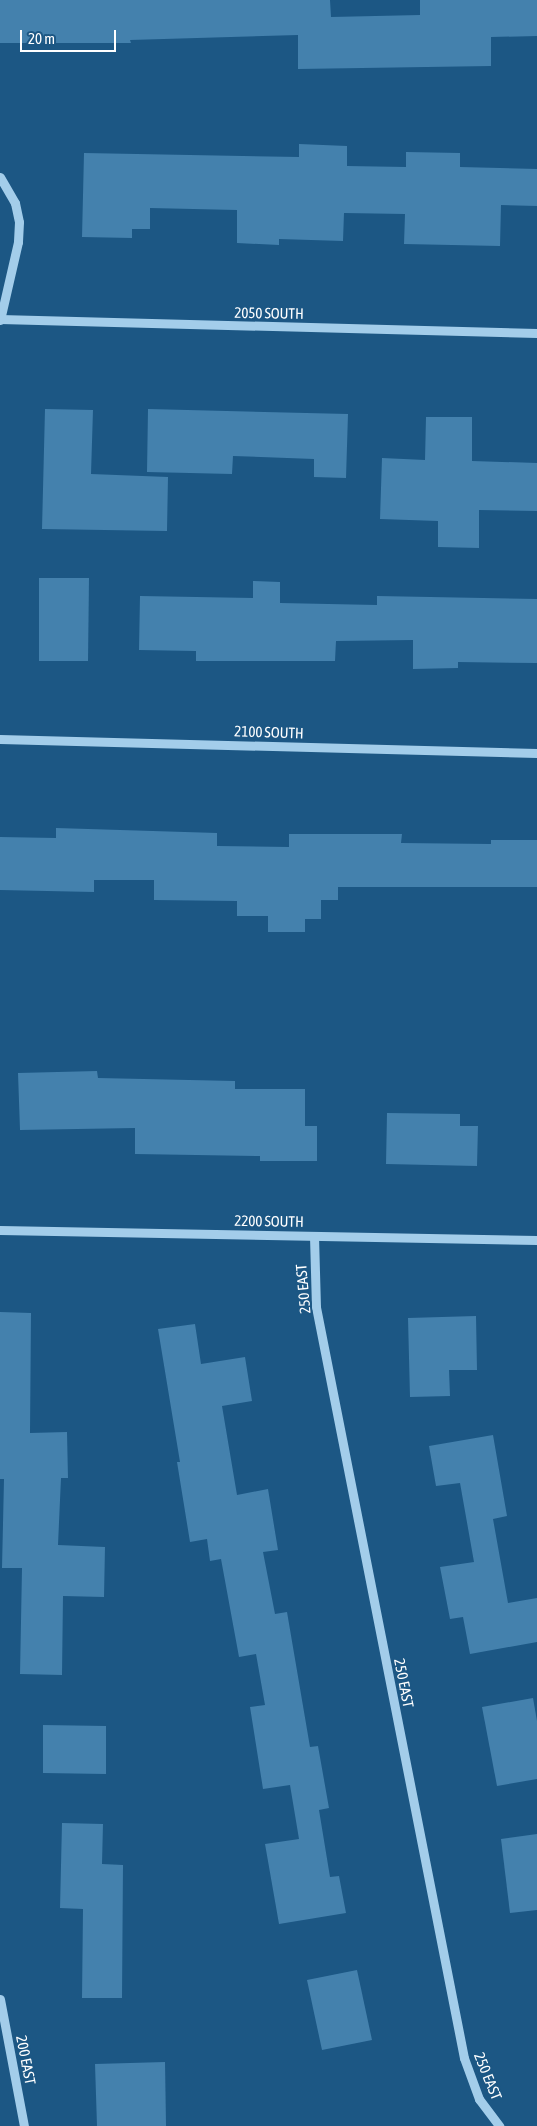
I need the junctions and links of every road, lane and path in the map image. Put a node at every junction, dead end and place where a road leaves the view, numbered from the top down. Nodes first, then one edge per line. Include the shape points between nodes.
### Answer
1 (0, 177) edge
2 (0, 320) edge
3 (537, 333) edge
4 (0, 738) edge
5 (537, 753) edge
6 (0, 1230) edge
7 (314, 1236) junction
8 (537, 1240) edge
9 (0, 1999) edge
10 (24, 2126) edge
11 (499, 2126) edge

1 - 2 street via 15,203 19,222 18,242
2 - 3 street, 2050 SOUTH
4 - 5 street, 2100 SOUTH
6 - 7 street, 2200 SOUTH
7 - 8 street, 2200 SOUTH
7 - 11 street, 250 EAST via 316,1307 464,2058 479,2099
9 - 10 street, 200 EAST

